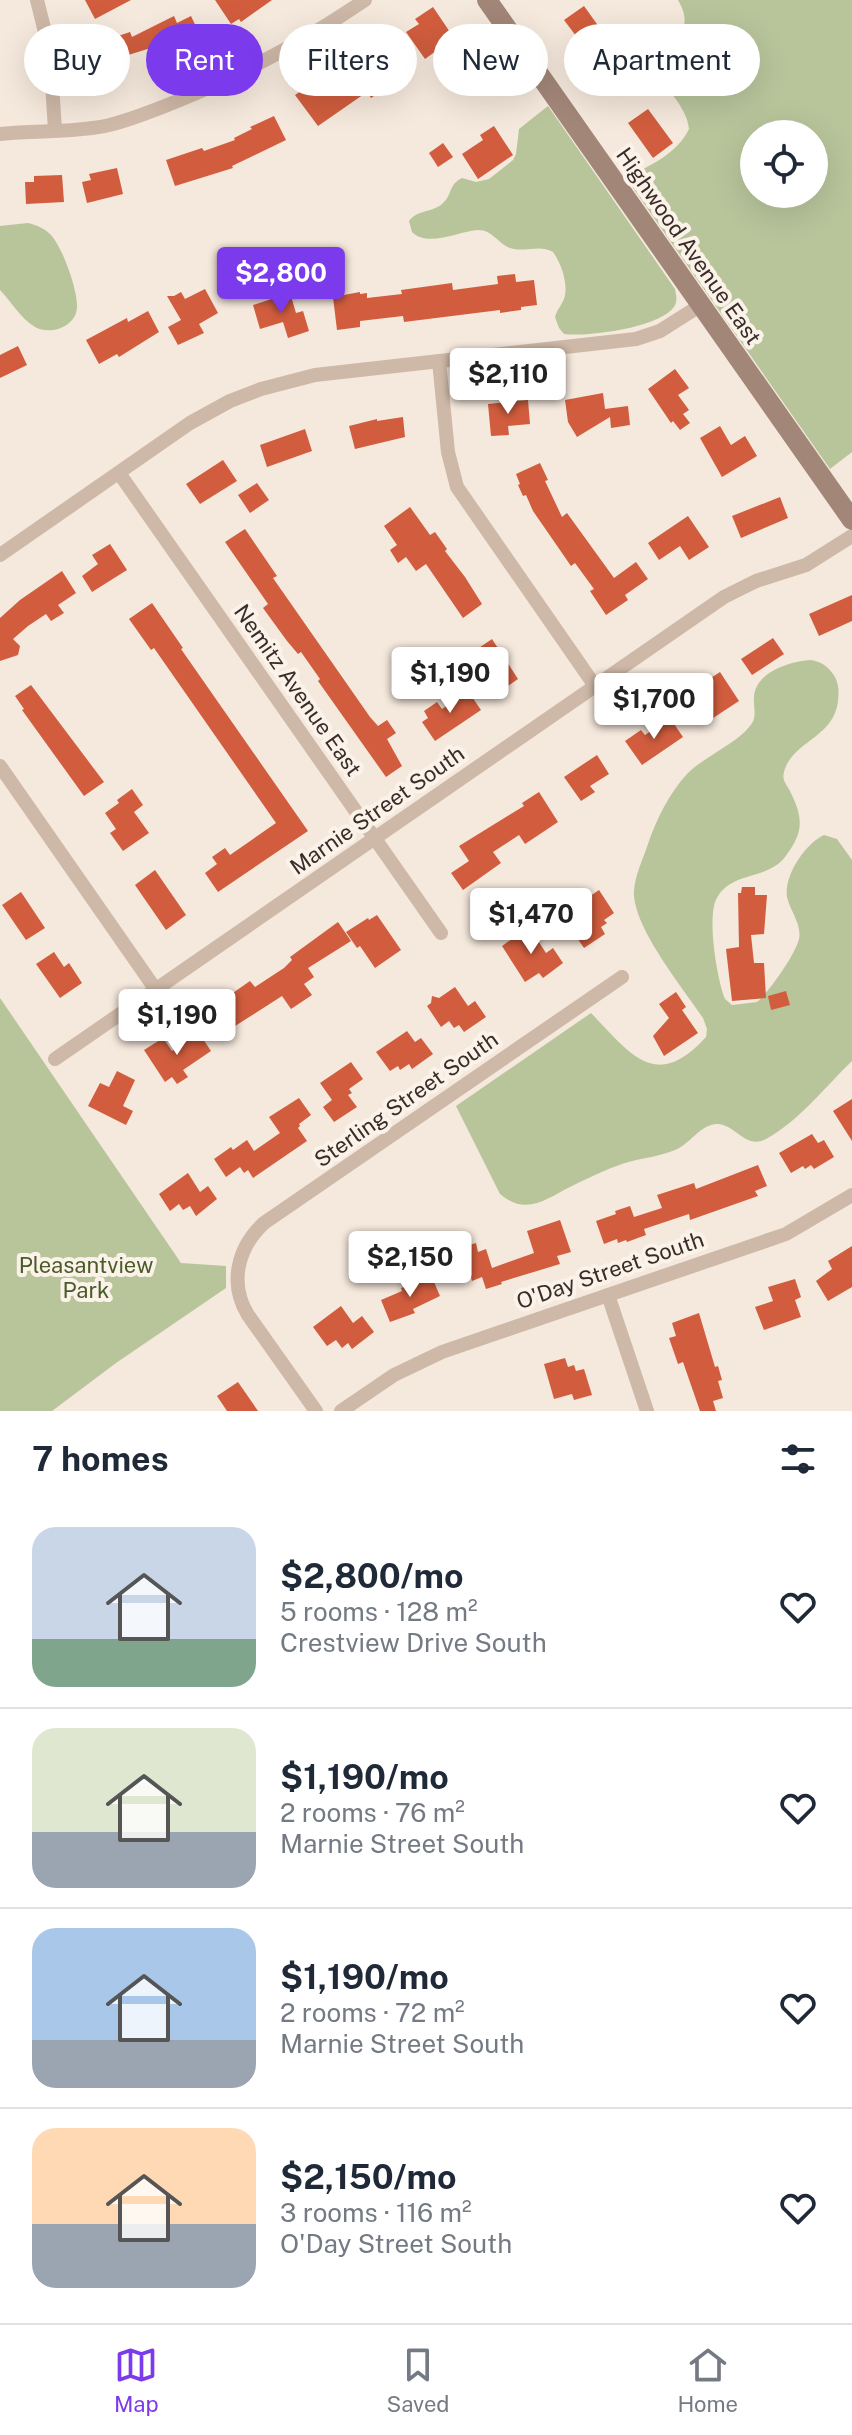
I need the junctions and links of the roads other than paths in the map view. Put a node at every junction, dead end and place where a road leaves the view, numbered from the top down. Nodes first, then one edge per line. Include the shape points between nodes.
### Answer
1 (37, 0) edge
2 (365, 0) edge
3 (487, 0) edge
4 (55, 130) junction
5 (0, 134) edge
6 (701, 305) junction
7 (439, 361) junction
8 (119, 473) junction
9 (852, 520) edge
10 (852, 536) edge
11 (0, 555) edge
12 (595, 686) junction
13 (0, 766) edge
14 (375, 838) junction
15 (441, 933) dead end
16 (622, 977) dead end
17 (156, 990) junction
18 (55, 1059) dead end
19 (852, 1195) edge
20 (608, 1295) junction
21 (316, 1411) edge
22 (341, 1411) edge
23 (647, 1411) edge

1 - 4 street via 50,52
2 - 4 street via 293,45 200,92 112,125
3 - 6 street, Highwood Avenue East
4 - 5 street
6 - 7 street via 642,338
6 - 9 street, Highwood Avenue East
7 - 8 street via 304,377 261,389 196,419
7 - 12 street via 457,487
8 - 11 street
8 - 14 street, Nemitz Avenue East
10 - 12 street, Marnie Street South via 806,565 733,591
12 - 14 street, Marnie Street South
13 - 17 street
14 - 15 street, Nemitz Avenue East
14 - 17 street, Marnie Street South
16 - 21 street, Sterling Street South via 254,1234 243,1251 239,1295
17 - 18 street, Marnie Street South
19 - 20 street, O'Day Street South via 786,1234
20 - 22 street, O'Day Street South via 442,1352 394,1375
20 - 23 street

